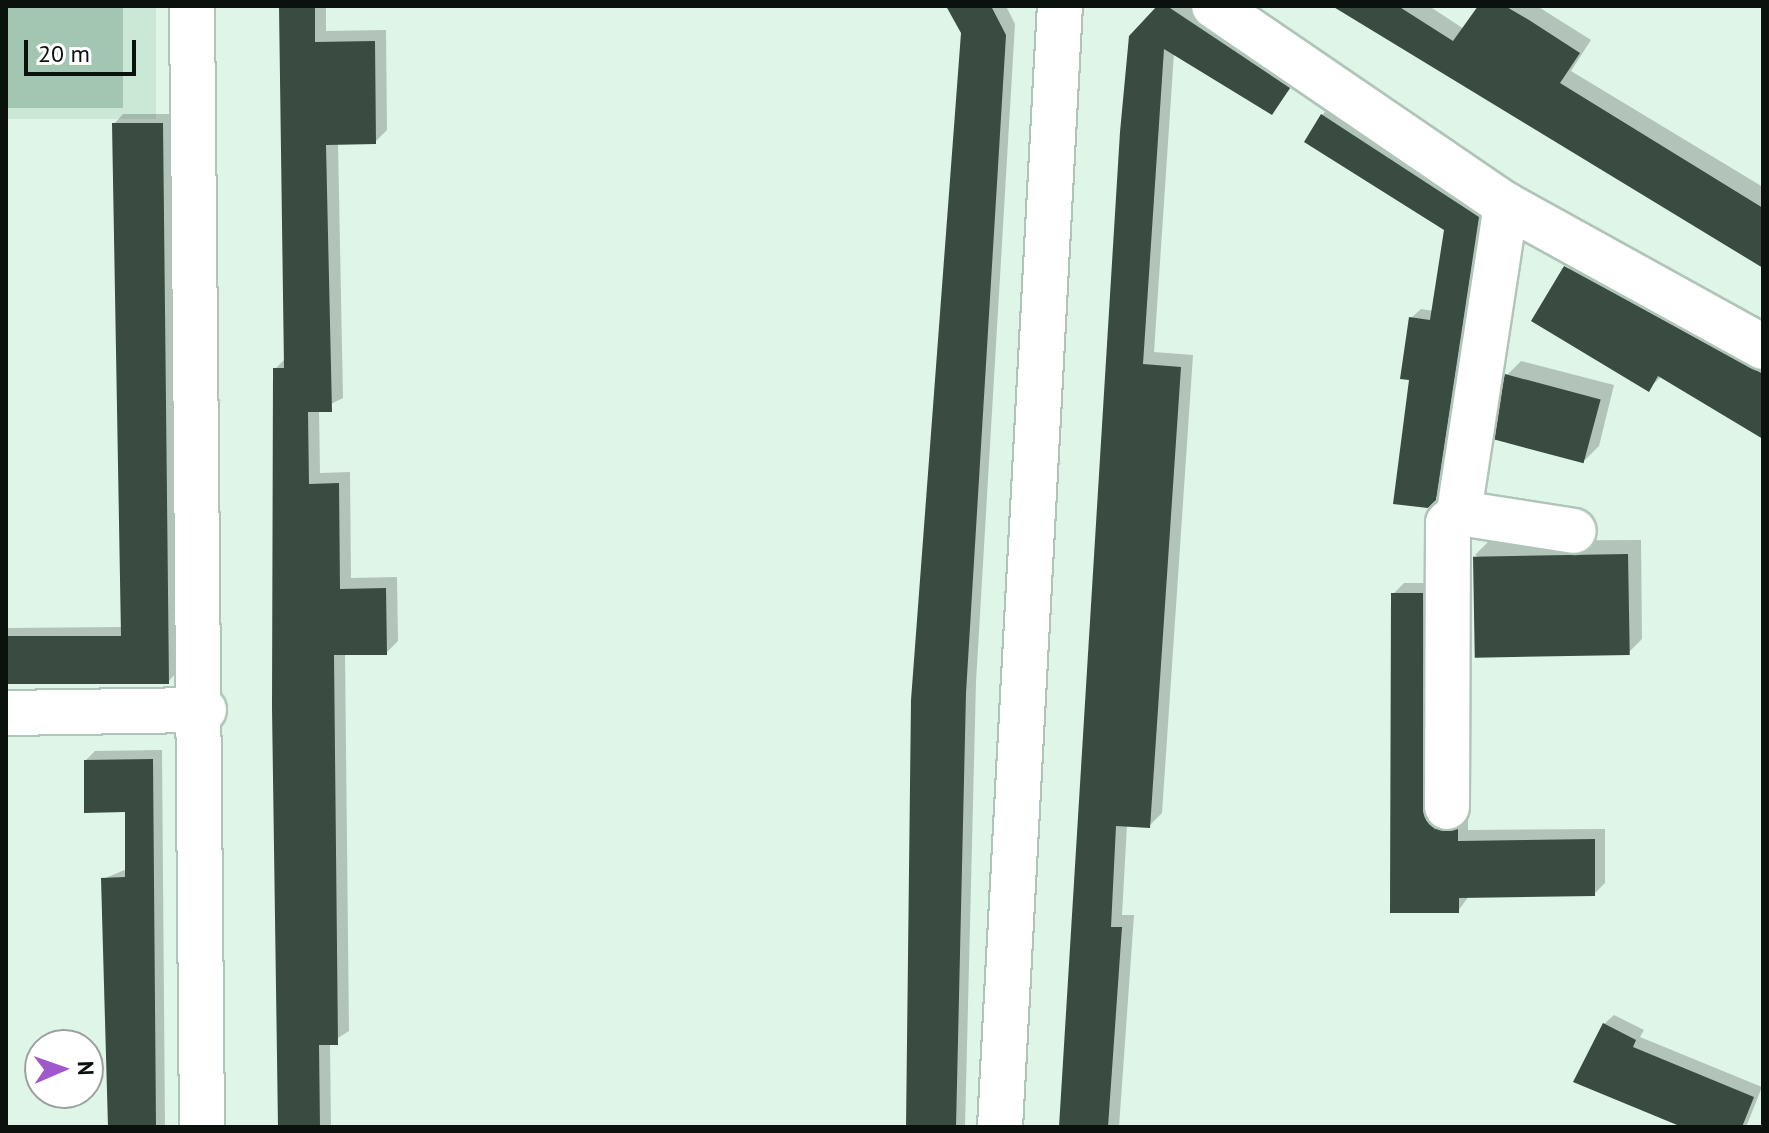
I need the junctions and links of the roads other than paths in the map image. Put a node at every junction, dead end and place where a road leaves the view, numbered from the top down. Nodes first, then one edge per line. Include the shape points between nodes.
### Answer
1 (192, 6) edge
2 (1060, 6) edge
3 (1214, 6) edge
4 (1506, 205) junction
5 (1763, 347) edge
6 (1459, 513) junction
7 (1574, 531) dead end
8 (204, 710) junction
9 (6, 713) edge
10 (1447, 807) dead end
11 (202, 1127) edge
12 (1000, 1127) edge

1 - 8 street
2 - 12 street
3 - 4 street
4 - 5 street
4 - 6 street
6 - 7 street
6 - 10 street via 1448,523
8 - 9 street
8 - 11 street

